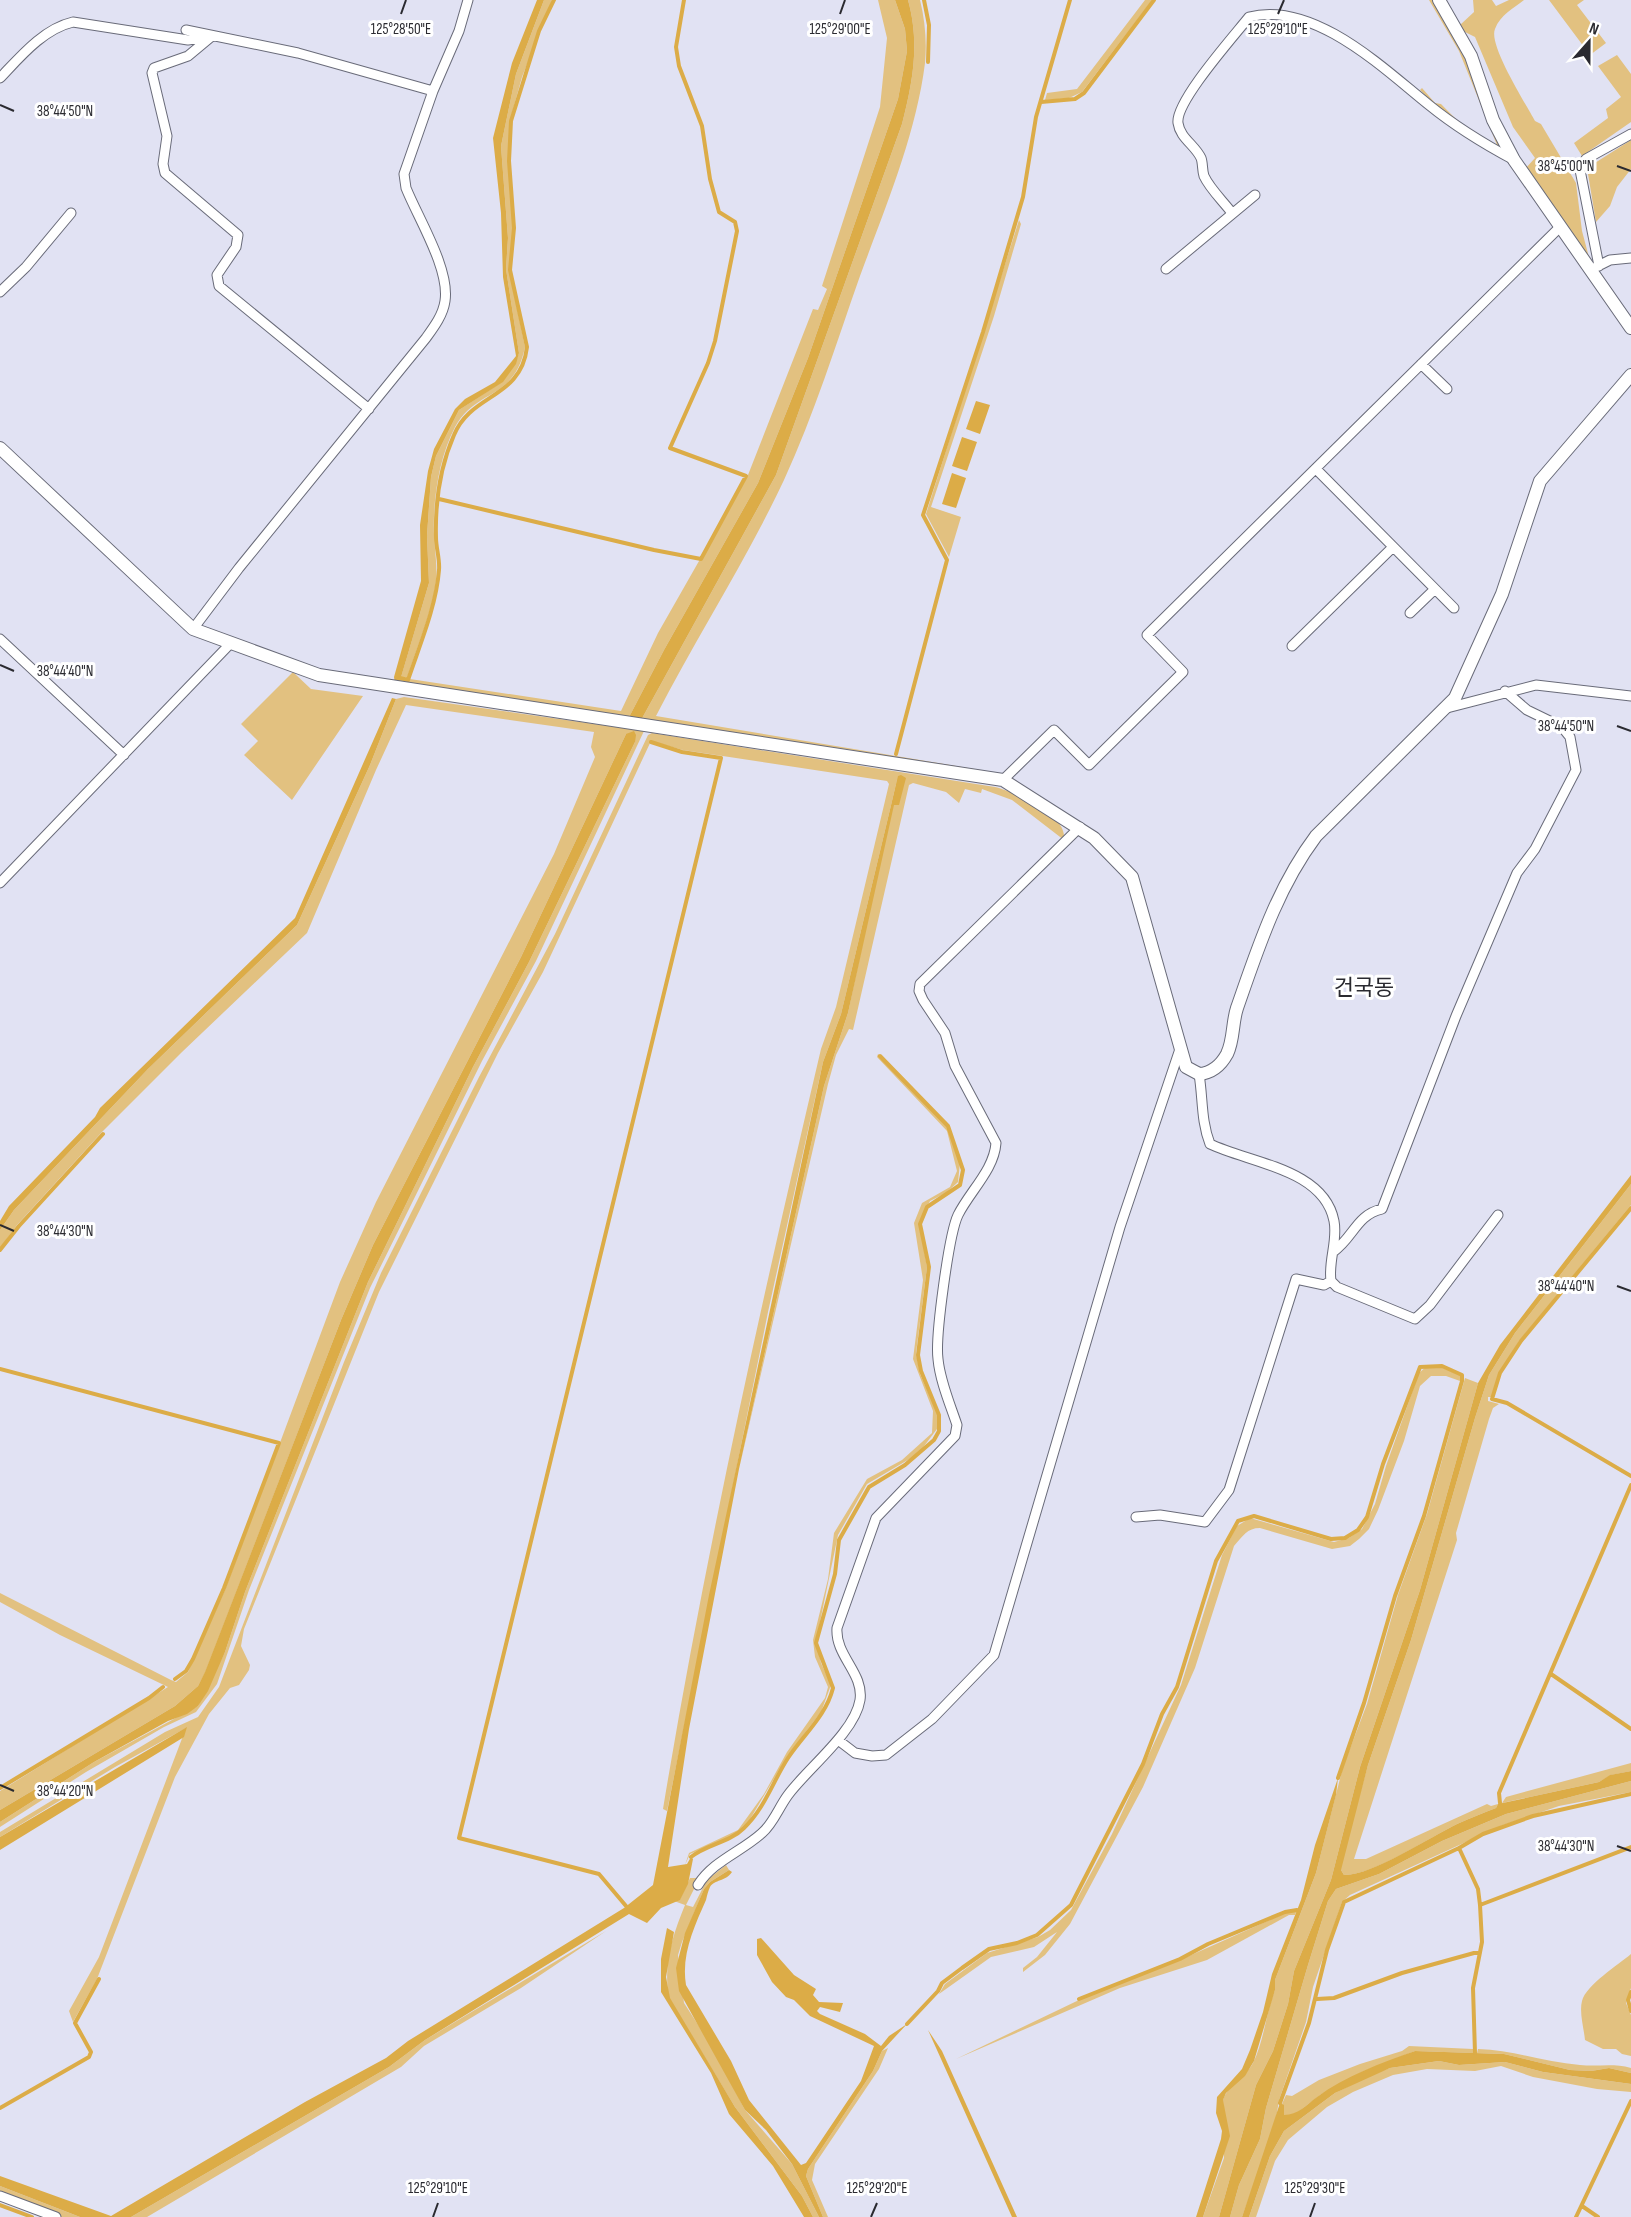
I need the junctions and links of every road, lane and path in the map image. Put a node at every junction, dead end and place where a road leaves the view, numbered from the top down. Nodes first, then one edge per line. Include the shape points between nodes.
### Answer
1 (1439, 0) edge
2 (464, 2) edge
3 (186, 30) dead end
4 (212, 36) junction
5 (0, 78) edge
6 (433, 91) junction
7 (1631, 134) edge
8 (1514, 160) junction
9 (1255, 195) dead end
10 (71, 213) dead end
11 (1232, 213) junction
12 (1560, 227) junction
13 (1631, 258) edge
14 (1595, 268) junction
15 (1166, 269) dead end
16 (0, 292) edge
17 (1631, 328) edge
18 (1421, 364) junction
19 (1631, 375) edge
20 (1447, 389) dead end
21 (369, 409) junction
22 (0, 448) edge
23 (1316, 469) junction
24 (1393, 546) junction
25 (1435, 589) junction
26 (1454, 608) dead end
27 (1410, 613) dead end
28 (193, 629) junction
29 (0, 639) edge
30 (231, 643) junction
31 (1292, 646) dead end
32 (1505, 692) junction
33 (1631, 696) edge
34 (1447, 708) junction
35 (124, 755) junction
36 (1003, 780) junction
37 (1080, 827) junction
38 (0, 883) edge
39 (1180, 1049) junction
40 (1199, 1074) junction
41 (1498, 1215) dead end
42 (1333, 1252) junction
43 (1331, 1281) junction
44 (1136, 1517) dead end
45 (838, 1740) junction
46 (698, 1885) dead end
47 (0, 2196) edge
48 (56, 2217) edge

1 - 8 street via 1471,56 1493,120
2 - 6 street via 459,32
3 - 4 street
4 - 5 street via 188,40 73,22 62,24
4 - 6 street via 298,54
4 - 21 street via 188,56 154,68 152,73 166,136 165,173 238,235 236,247 217,275 219,286
6 - 21 street via 404,174 406,188 445,284 445,302 434,326
7 - 14 street via 1586,159 1580,170
8 - 11 street via 1473,138 1337,27 1291,8 1260,10 1197,82 1177,121 1181,133 1202,159 1209,185
8 - 12 street
9 - 11 street
10 - 16 street
11 - 15 street
12 - 14 street
12 - 18 street
13 - 14 street via 1610,260
14 - 17 street
18 - 20 street
18 - 23 street
19 - 34 street via 1540,481 1502,594 1455,699
21 - 28 street
22 - 28 street
23 - 24 street
23 - 36 street via 1147,635 1183,672 1089,765 1054,730
24 - 25 street
24 - 31 street
25 - 26 street
25 - 27 street
28 - 30 street
29 - 35 street
30 - 35 street
30 - 36 street via 319,675
32 - 33 street via 1536,685
32 - 34 street
32 - 42 street via 1527,710 1562,727 1570,737 1576,770 1535,849 1517,873 1456,1016 1382,1209 1361,1218 1348,1240
34 - 40 street via 1385,765 1316,836 1300,858 1273,908 1233,1019 1227,1055 1215,1068
35 - 38 street
36 - 37 street
37 - 39 street via 1132,877
37 - 45 street via 920,984 922,1000 945,1033 955,1066 996,1143 995,1153 958,1215 947,1268 937,1357 957,1425 956,1436 886,1507 870,1530 837,1628 841,1654 860,1687 856,1711
39 - 40 street via 1186,1067
39 - 45 street via 1120,1227 994,1655 932,1719 886,1755 855,1753
40 - 42 street via 1203,1125 1210,1144 1304,1178 1318,1191 1334,1221
41 - 43 street via 1415,1319
42 - 43 street
43 - 44 street via 1324,1285 1296,1279 1229,1490 1205,1522 1160,1515
45 - 46 street via 789,1794 765,1830 706,1873
47 - 48 street

